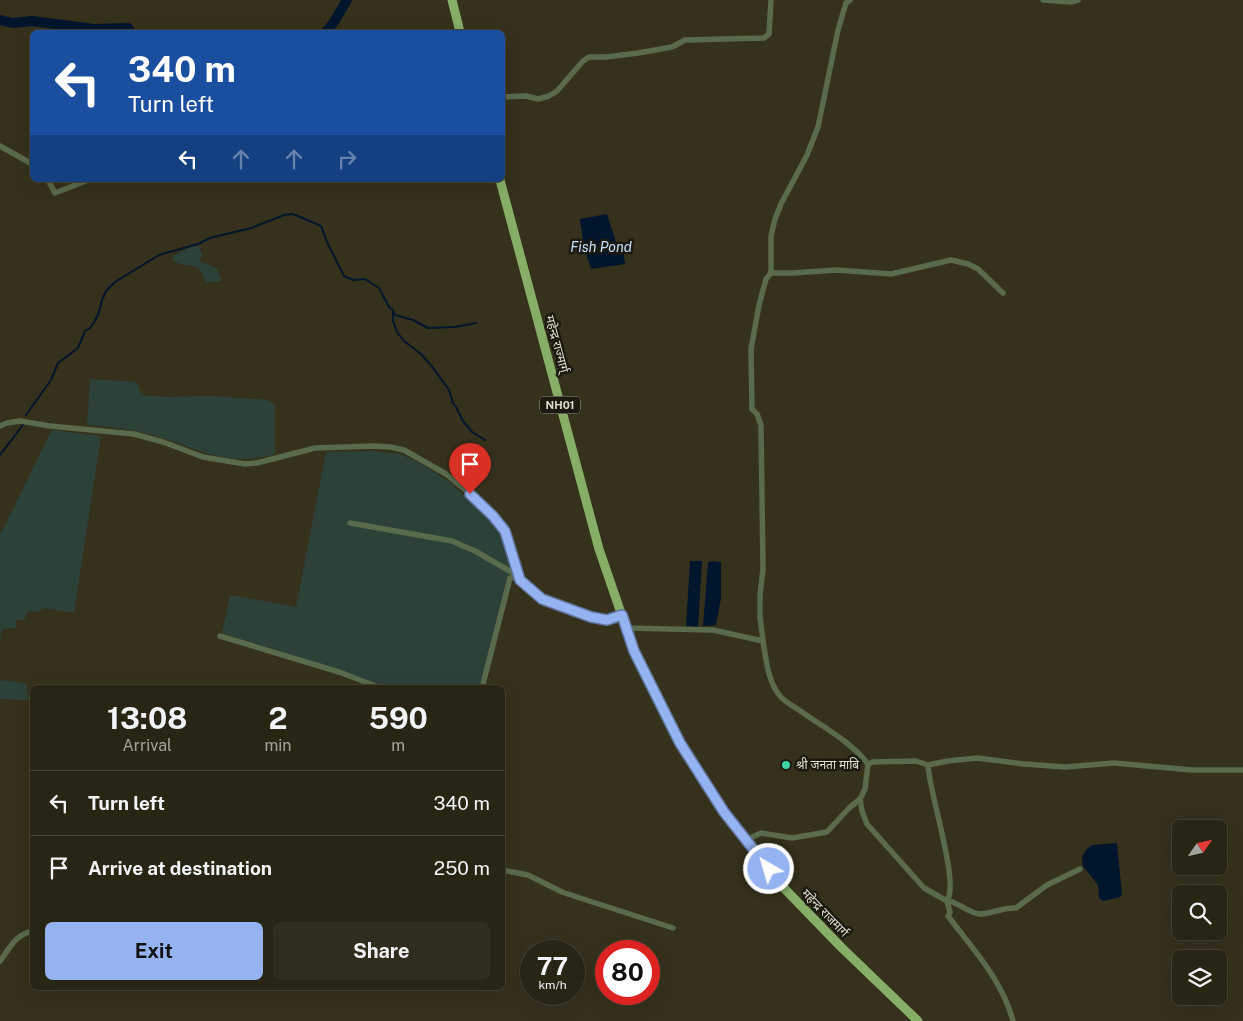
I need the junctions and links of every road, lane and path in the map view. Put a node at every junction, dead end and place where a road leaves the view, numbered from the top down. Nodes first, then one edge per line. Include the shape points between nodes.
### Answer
1 (452, 0) edge
2 (771, 0) edge
3 (850, 0) edge
4 (1044, 0) edge
5 (1078, 0) edge
6 (460, 30) edge
7 (505, 97) edge
8 (0, 146) edge
9 (30, 163) edge
10 (49, 182) edge
11 (83, 182) edge
12 (501, 182) edge
13 (771, 273) junction
14 (1003, 293) dead end
15 (0, 426) edge
16 (350, 523) dead end
17 (520, 577) junction
18 (622, 615) junction
19 (626, 628) junction
20 (220, 636) dead end
21 (763, 641) junction
22 (373, 685) edge
23 (483, 685) edge
24 (868, 764) junction
25 (928, 765) junction
26 (1243, 770) edge
27 (860, 799) junction
28 (746, 840) junction
29 (1080, 869) dead end
30 (505, 871) edge
31 (947, 901) junction
32 (673, 928) dead end
33 (30, 931) edge
34 (0, 961) edge
35 (918, 1021) edge
36 (1013, 1021) edge

1 - 6 highway
2 - 7 street via 769,34 764,38 693,39 672,47 638,53 589,57 549,96 538,99
3 - 13 street via 846,3 838,30 818,127 775,219
4 - 5 street
8 - 9 street
10 - 11 street via 55,193
12 - 18 highway, महेन्द्र राज्मार्ग् / NH01 via 599,549
13 - 14 street via 837,270 890,274 952,260 978,269
13 - 21 street via 766,279 759,305 751,349 752,409 761,425 762,445 760,617
15 - 17 street via 20,421 134,434 204,457 245,464 315,448 374,446 404,450 446,474 493,516 505,531
16 - 17 street via 452,541
17 - 18 street via 542,599 591,617 607,620
17 - 23 street via 510,578
18 - 19 highway, महेन्द्र राज्मार्ग् / NH01
19 - 21 street via 713,630
19 - 28 highway, महेन्द्र राजमार्ग / NH01 via 634,651 680,743
20 - 22 street
21 - 24 street via 772,681 780,697 855,748
24 - 25 street via 916,761
24 - 27 street
25 - 26 street via 976,758 1065,767 1114,763 1192,770
25 - 31 street via 947,860 950,897
27 - 28 street via 827,832 792,838 761,833
27 - 31 street via 867,824 877,836 924,888
28 - 35 highway, महेन्द्र राजमार्ग / NH01 via 780,884
29 - 31 street via 1047,885 1016,908 981,914
30 - 32 street via 528,875 571,895
31 - 36 street via 948,916 1001,990
33 - 34 street via 18,937

